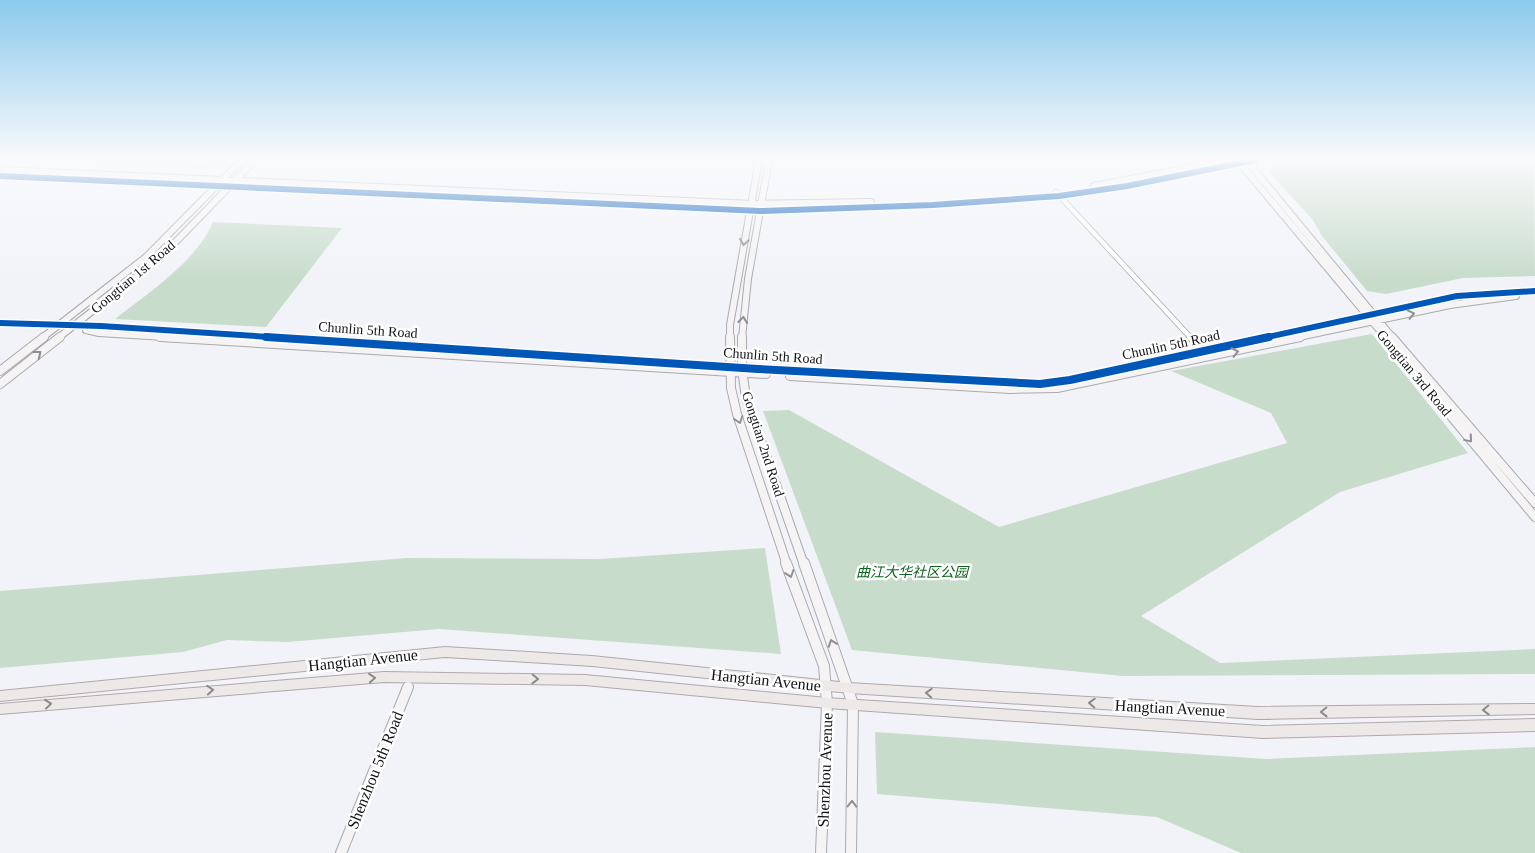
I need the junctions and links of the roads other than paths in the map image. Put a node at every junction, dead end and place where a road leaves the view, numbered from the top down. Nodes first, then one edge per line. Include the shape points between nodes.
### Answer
1 (202, 200) edge
2 (216, 200) edge
3 (547, 200) edge
4 (600, 200) edge
5 (752, 200) edge
6 (763, 200) edge
7 (991, 200) edge
8 (1063, 200) edge
9 (1276, 200) edge
10 (751, 208) junction
11 (762, 208) junction
12 (1535, 292) edge
13 (1368, 314) junction
14 (1375, 322) junction
15 (0, 323) edge
16 (57, 326) junction
17 (72, 327) junction
18 (1203, 351) junction
19 (1208, 358) junction
20 (730, 369) junction
21 (742, 370) junction
22 (0, 371) edge
23 (0, 384) edge
24 (1535, 503) edge
25 (1535, 518) edge
26 (827, 686) junction
27 (408, 687) dead end
28 (850, 688) junction
29 (0, 696) edge
30 (827, 703) junction
31 (854, 704) junction
32 (0, 709) edge
33 (1535, 709) edge
34 (1535, 726) edge
35 (341, 853) edge
36 (822, 853) edge
37 (851, 853) edge

1 - 16 street, Gongtian 1st Road via 146,257
2 - 17 street, Gongtian 1st Road via 160,258
3 - 10 street
4 - 10 street
5 - 10 street, Gongtian 2nd Road
6 - 11 street, Gongtian 2nd Road
7 - 11 street via 932,205
8 - 18 street
9 - 13 street, Gongtian 3rd Road
10 - 11 street
10 -> 20 street, Gongtian 2nd Road via 730,325
21 -> 11 street, Gongtian 2nd Road via 742,320
12 - 13 street, Chunlin 5th Road via 1457,296
14 -> 12 street, Chunlin 5th Road via 1450,305
13 - 14 street, Gongtian 3rd Road
13 - 18 street, Chunlin 5th Road
19 -> 14 street, Chunlin 5th Road
14 - 24 street, Gongtian 3rd Road
14 -> 25 street, Gongtian 3rd Road
15 - 16 street, Chunlin 5th Road
16 - 17 street, Chunlin 5th Road
16 - 22 street, Gongtian 1st Road
17 - 20 street, Chunlin 5th Road via 99,333
23 -> 17 street, Gongtian 1st Road
18 - 19 street
18 - 21 street, Chunlin 5th Road via 1040,384
19 - 21 street, Chunlin 5th Road via 1036,390
20 - 21 street, Chunlin 5th Road
20 -> 26 street, Gongtian 2nd Road via 737,414 824,666
28 -> 21 street, Gongtian 2nd Road via 746,398
26 - 28 main road, Hangtian Avenue
26 - 29 main road, Hangtian Avenue via 592,661 445,652
26 - 30 street, Shenzhou Avenue
27 - 35 street, Shenzhou 5th Road
28 - 31 street, Shenzhou Avenue
33 -> 28 main road, Hangtian Avenue via 1258,713
30 - 31 main road, Hangtian Avenue
32 -> 30 main road, Hangtian Avenue via 384,676 585,680
30 - 36 street, Shenzhou Avenue
31 - 34 main road, Hangtian Avenue via 1263,732
37 -> 31 street, Shenzhou Avenue

